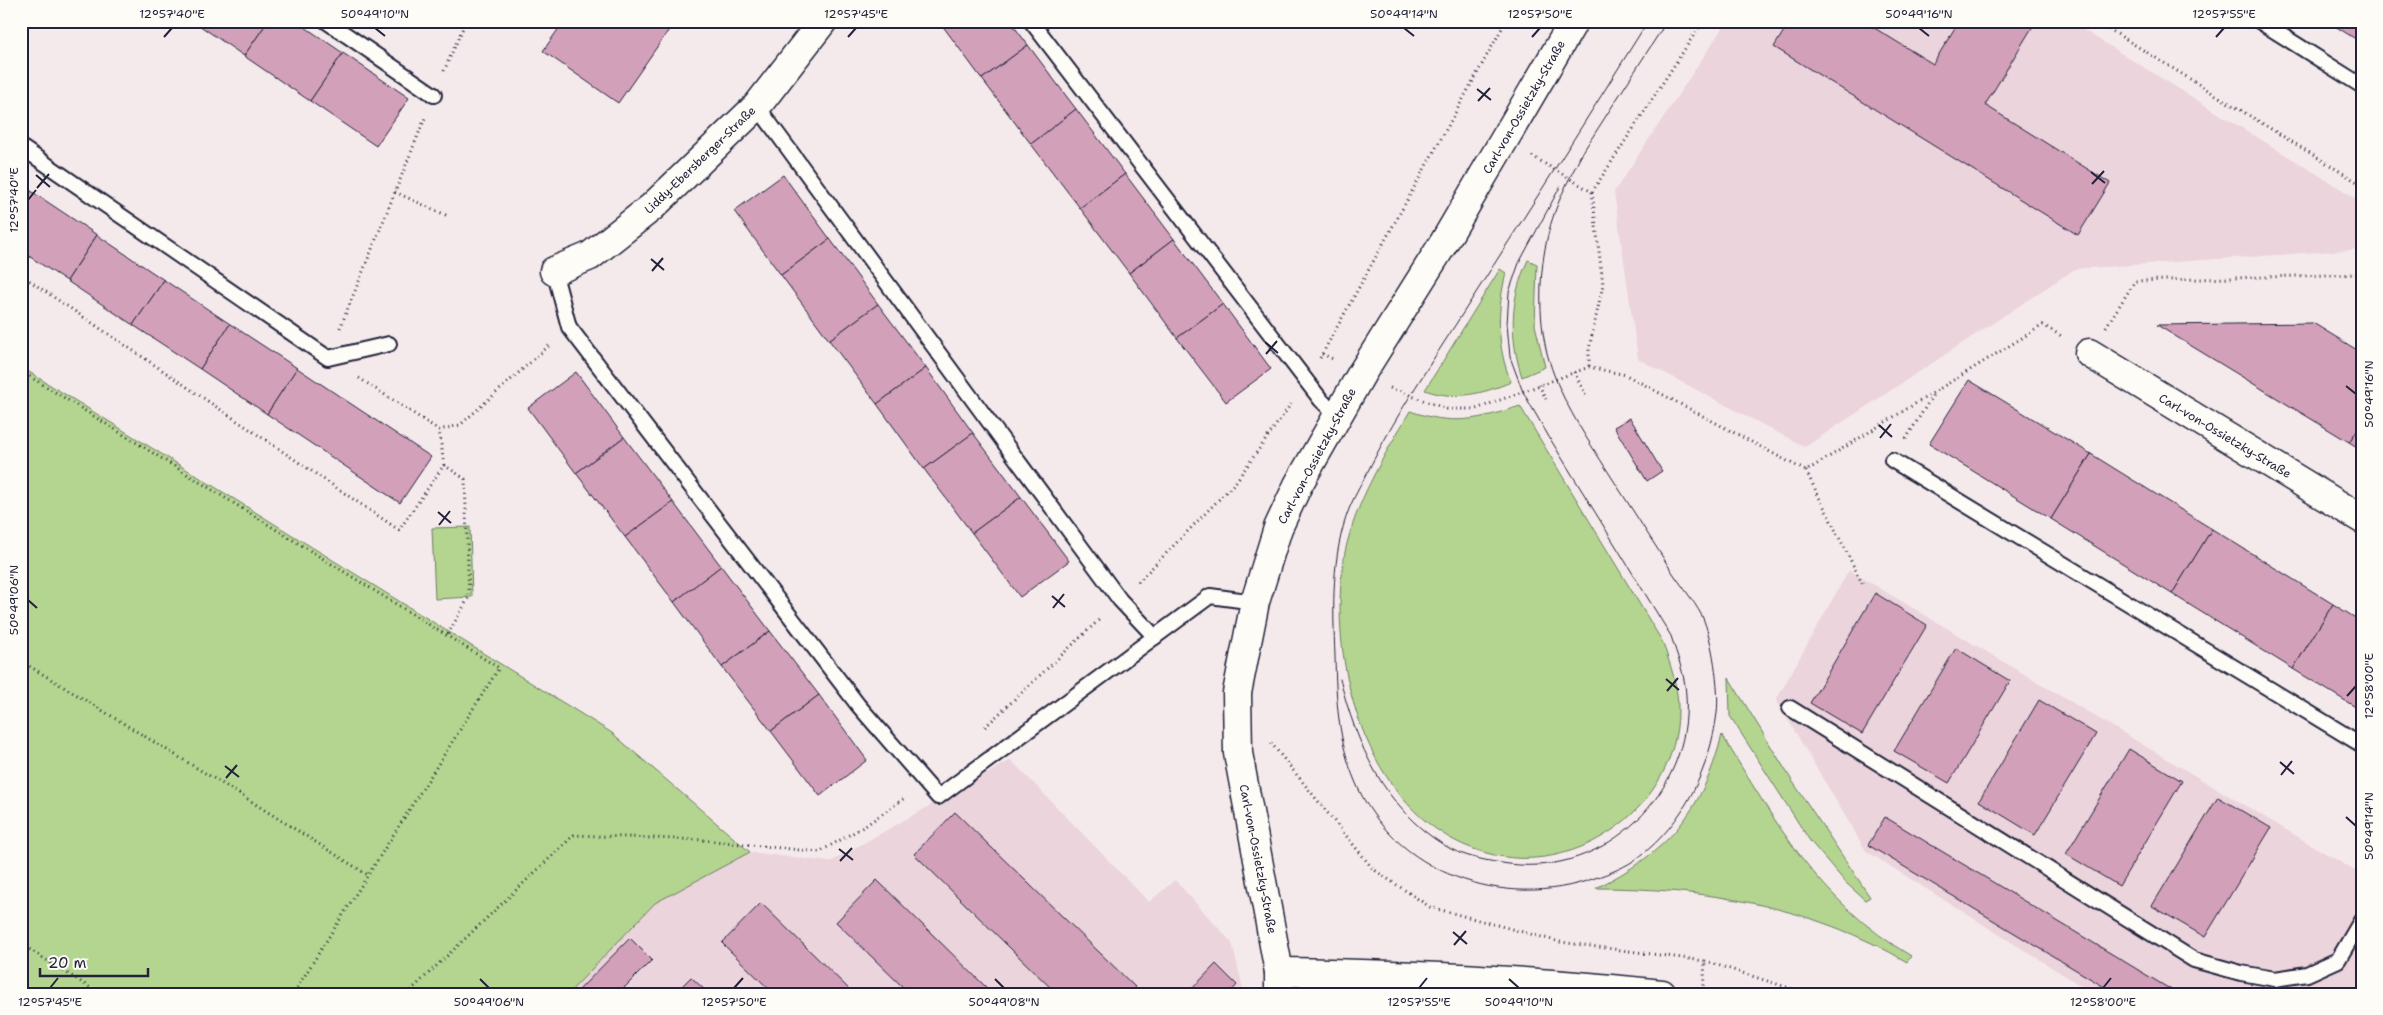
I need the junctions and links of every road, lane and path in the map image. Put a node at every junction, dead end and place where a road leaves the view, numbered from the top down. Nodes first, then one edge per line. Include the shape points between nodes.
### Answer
1 (326, 21) edge
2 (466, 21) edge
3 (823, 21) edge
4 (1031, 21) edge
5 (1506, 21) edge
6 (1574, 21) edge
7 (1703, 21) edge
8 (2096, 21) edge
9 (2259, 21) edge
10 (2362, 86) edge
11 (434, 95) junction
12 (757, 106) junction
13 (1504, 142) junction
14 (21, 147) edge
15 (2362, 185) edge
16 (395, 192) junction
17 (1592, 192) junction
18 (448, 216) dead end
19 (554, 271) joint
20 (2362, 274) edge
21 (21, 275) edge
22 (569, 327) junction
23 (390, 344) dead end
24 (2089, 353) junction
25 (1322, 354) junction
26 (328, 358) junction
27 (1589, 367) junction
28 (21, 371) edge
29 (1574, 372) junction
30 (1362, 373) junction
31 (1307, 381) junction
32 (1539, 385) junction
33 (1391, 389) junction
34 (1936, 391) junction
35 (1386, 397) dead end
36 (1587, 397) dead end
37 (1546, 399) dead end
38 (1338, 416) junction
39 (439, 430) junction
40 (1892, 460) joint
41 (444, 465) junction
42 (1806, 471) junction
43 (2362, 519) edge
44 (1863, 585) dead end
45 (1120, 600) junction
46 (1255, 602) junction
47 (447, 636) junction
48 (1155, 637) junction
49 (21, 661) edge
50 (1790, 708) dead end
51 (984, 729) dead end
52 (1267, 738) dead end
53 (2362, 745) edge
54 (926, 783) junction
55 (368, 875) junction
56 (2362, 919) edge
57 (21, 944) edge
58 (1705, 961) junction
59 (1279, 983) edge
60 (100, 994) edge
61 (293, 994) edge
62 (407, 994) edge
63 (1662, 994) edge
64 (1703, 994) edge
65 (1808, 994) edge

1 - 11 lane
2 - 11 path
3 - 12 street, Liddy-Ebersberger-Straße
4 - 31 lane
5 - 25 path
6 - 13 street, Carl-von-Ossietzky-Straße
7 - 17 path
8 - 15 path
9 - 10 lane
11 - 16 path
12 - 19 street, Liddy-Ebersberger-Straße via 652,207 590,256
12 - 45 lane
13 - 17 path
13 - 30 street, Carl-von-Ossietzky-Straße
14 - 26 lane
16 - 18 path
16 - 26 path
17 - 27 path via 1603,285 1589,349
19 - 22 lane
20 - 24 path via 2135,282
21 - 41 path via 399,530
22 - 39 path via 460,425
22 - 54 lane via 858,705
23 - 26 lane
24 - 34 path via 2043,326
24 - 43 street, Carl-von-Ossietzky-Straße
25 - 30 path
25 - 31 path
26 - 39 path
27 - 29 path
27 - 42 path via 1626,375
28 - 47 path
29 - 32 path
29 - 36 path
30 - 33 path
30 - 38 street, Carl-von-Ossietzky-Straße
31 - 38 lane
31 - 45 path via 1235,483
32 - 33 path via 1476,409 1447,409
32 - 37 path
33 - 35 path
34 - 40 path
34 - 42 path
38 - 46 street, Carl-von-Ossietzky-Straße via 1298,485 1278,528
39 - 41 path
40 - 53 lane
41 - 47 path via 465,479 469,597
42 - 44 path
45 - 48 lane
45 - 51 path
46 - 48 lane via 1210,596
46 - 59 street, Carl-von-Ossietzky-Straße via 1238,693 1238,753
47 - 55 path via 499,668
48 - 54 lane via 938,797
49 - 55 path
50 - 56 lane via 2194,960 2275,979 2307,974 2338,960
52 - 58 path via 1373,869 1430,907 1560,942
54 - 62 path via 865,826 819,852 704,840 574,834
55 - 61 path
57 - 60 path
58 - 64 path
58 - 65 path
59 - 63 street, Carl-von-Ossietzky-Straße via 1409,975

